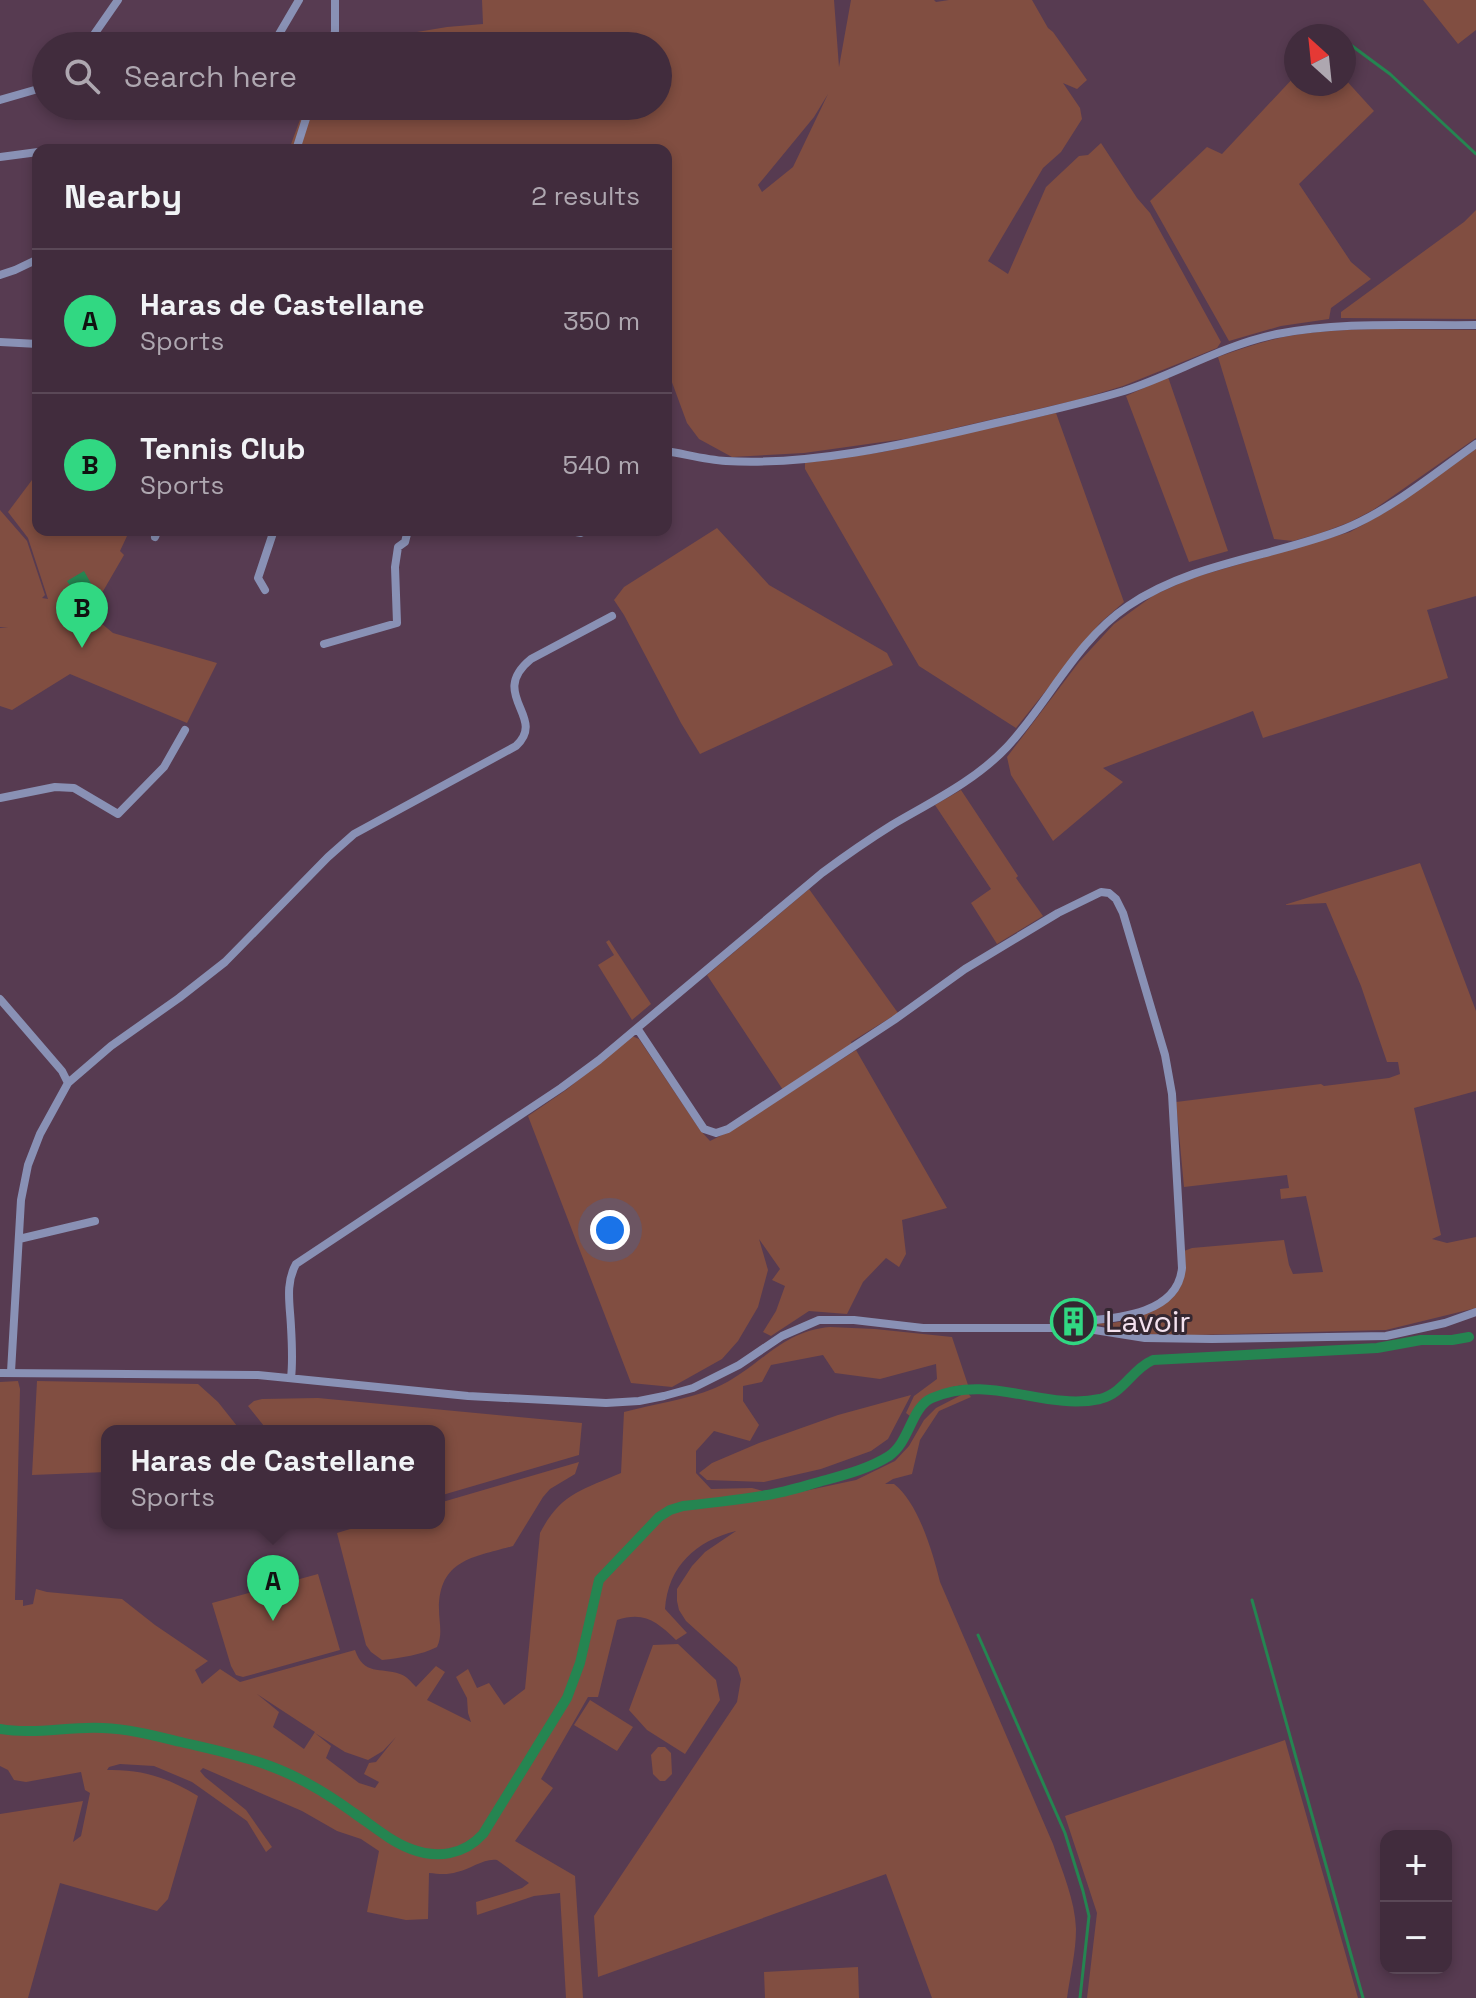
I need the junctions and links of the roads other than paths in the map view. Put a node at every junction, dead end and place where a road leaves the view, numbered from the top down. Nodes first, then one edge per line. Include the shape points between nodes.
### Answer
1 (118, 0) edge
2 (299, 0) edge
3 (335, 0) edge
4 (96, 32) edge
5 (280, 32) edge
6 (335, 32) edge
7 (32, 91) edge
8 (0, 100) edge
9 (306, 120) edge
10 (298, 144) edge
11 (32, 153) edge
12 (0, 157) edge
13 (32, 262) edge
14 (0, 275) edge
15 (1476, 325) edge
16 (0, 342) edge
17 (32, 344) edge
18 (1476, 444) edge
19 (672, 452) edge
20 (272, 536) edge
21 (406, 536) edge
22 (265, 590) dead end
23 (612, 616) dead end
24 (324, 644) dead end
25 (185, 730) dead end
26 (0, 798) edge
27 (0, 999) edge
28 (637, 1028) junction
29 (68, 1083) junction
30 (95, 1221) dead end
31 (19, 1239) junction
32 (1475, 1315) edge
33 (1082, 1328) junction
34 (11, 1372) junction
35 (0, 1373) edge
36 (291, 1378) junction

1 - 4 street
2 - 5 street
3 - 6 street
7 - 8 street
9 - 10 street
11 - 12 street
13 - 14 street
15 - 19 street via 1334,326 1276,334 1083,403 856,452 751,462
16 - 17 street
18 - 28 street via 1356,523 1188,575 1127,606 1084,647 1007,748 985,767 822,873
20 - 22 street via 258,578
21 - 24 street via 398,547 395,567 397,623
23 - 29 street via 522,667 514,695 527,730 516,746 354,834 225,962
25 - 26 street via 164,767 118,814 74,788
27 - 29 street
28 - 33 street via 704,1129 716,1133 765,1106 1033,927 1101,892 1109,893 1123,913 1168,1067 1182,1268 1177,1286 1164,1300 1125,1317 1085,1321
28 - 36 street via 561,1088 296,1264 289,1279
29 - 31 street via 28,1165
30 - 31 street
31 - 34 street
32 - 33 street via 1386,1336 1145,1338
33 - 36 street via 923,1328 819,1320 693,1388 639,1401 468,1396
34 - 35 street
34 - 36 street

